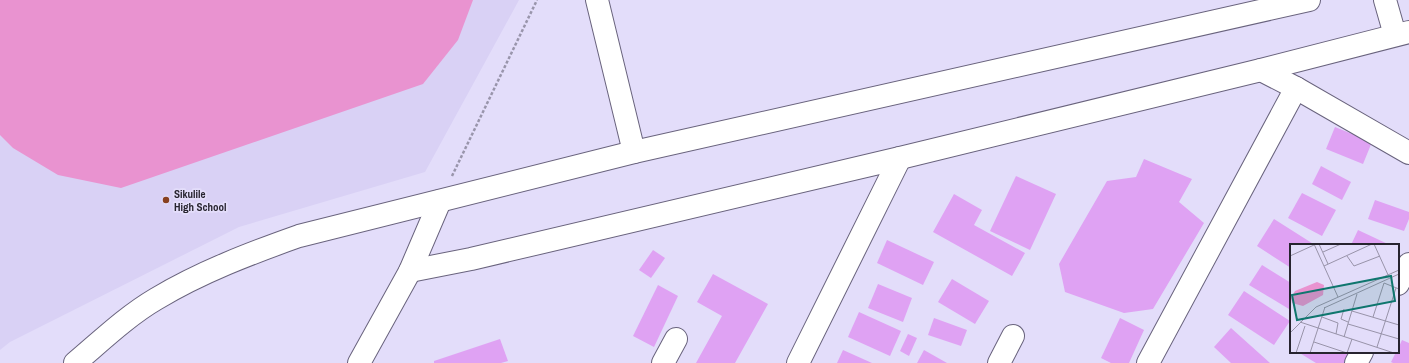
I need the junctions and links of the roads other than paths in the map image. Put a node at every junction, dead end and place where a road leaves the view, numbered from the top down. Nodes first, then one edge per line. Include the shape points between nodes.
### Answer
1 (597, 0) edge
2 (1309, 0) edge
3 (1385, 0) edge
4 (1402, 33) edge
5 (1261, 70) junction
6 (1296, 88) junction
7 (634, 152) junction
8 (1409, 153) edge
9 (900, 158) junction
10 (440, 201) junction
11 (1409, 264) edge
12 (410, 271) junction
13 (1399, 282) edge
14 (1013, 336) dead end
15 (676, 339) dead end
16 (1361, 353) edge
17 (75, 363) edge
18 (359, 363) edge
19 (663, 363) edge
20 (798, 363) edge
21 (999, 363) edge
22 (1148, 363) edge
23 (1356, 363) edge

1 - 7 street
2 - 7 street
3 - 4 street
4 - 5 street
5 - 6 street
5 - 9 street
6 - 8 street
6 - 22 street
7 - 10 street
9 - 12 street via 471,259
9 - 20 street
10 - 12 street
10 - 17 street via 299,236 251,253 156,299
11 - 13 street
12 - 18 street
14 - 21 street
15 - 19 street
16 - 23 street

